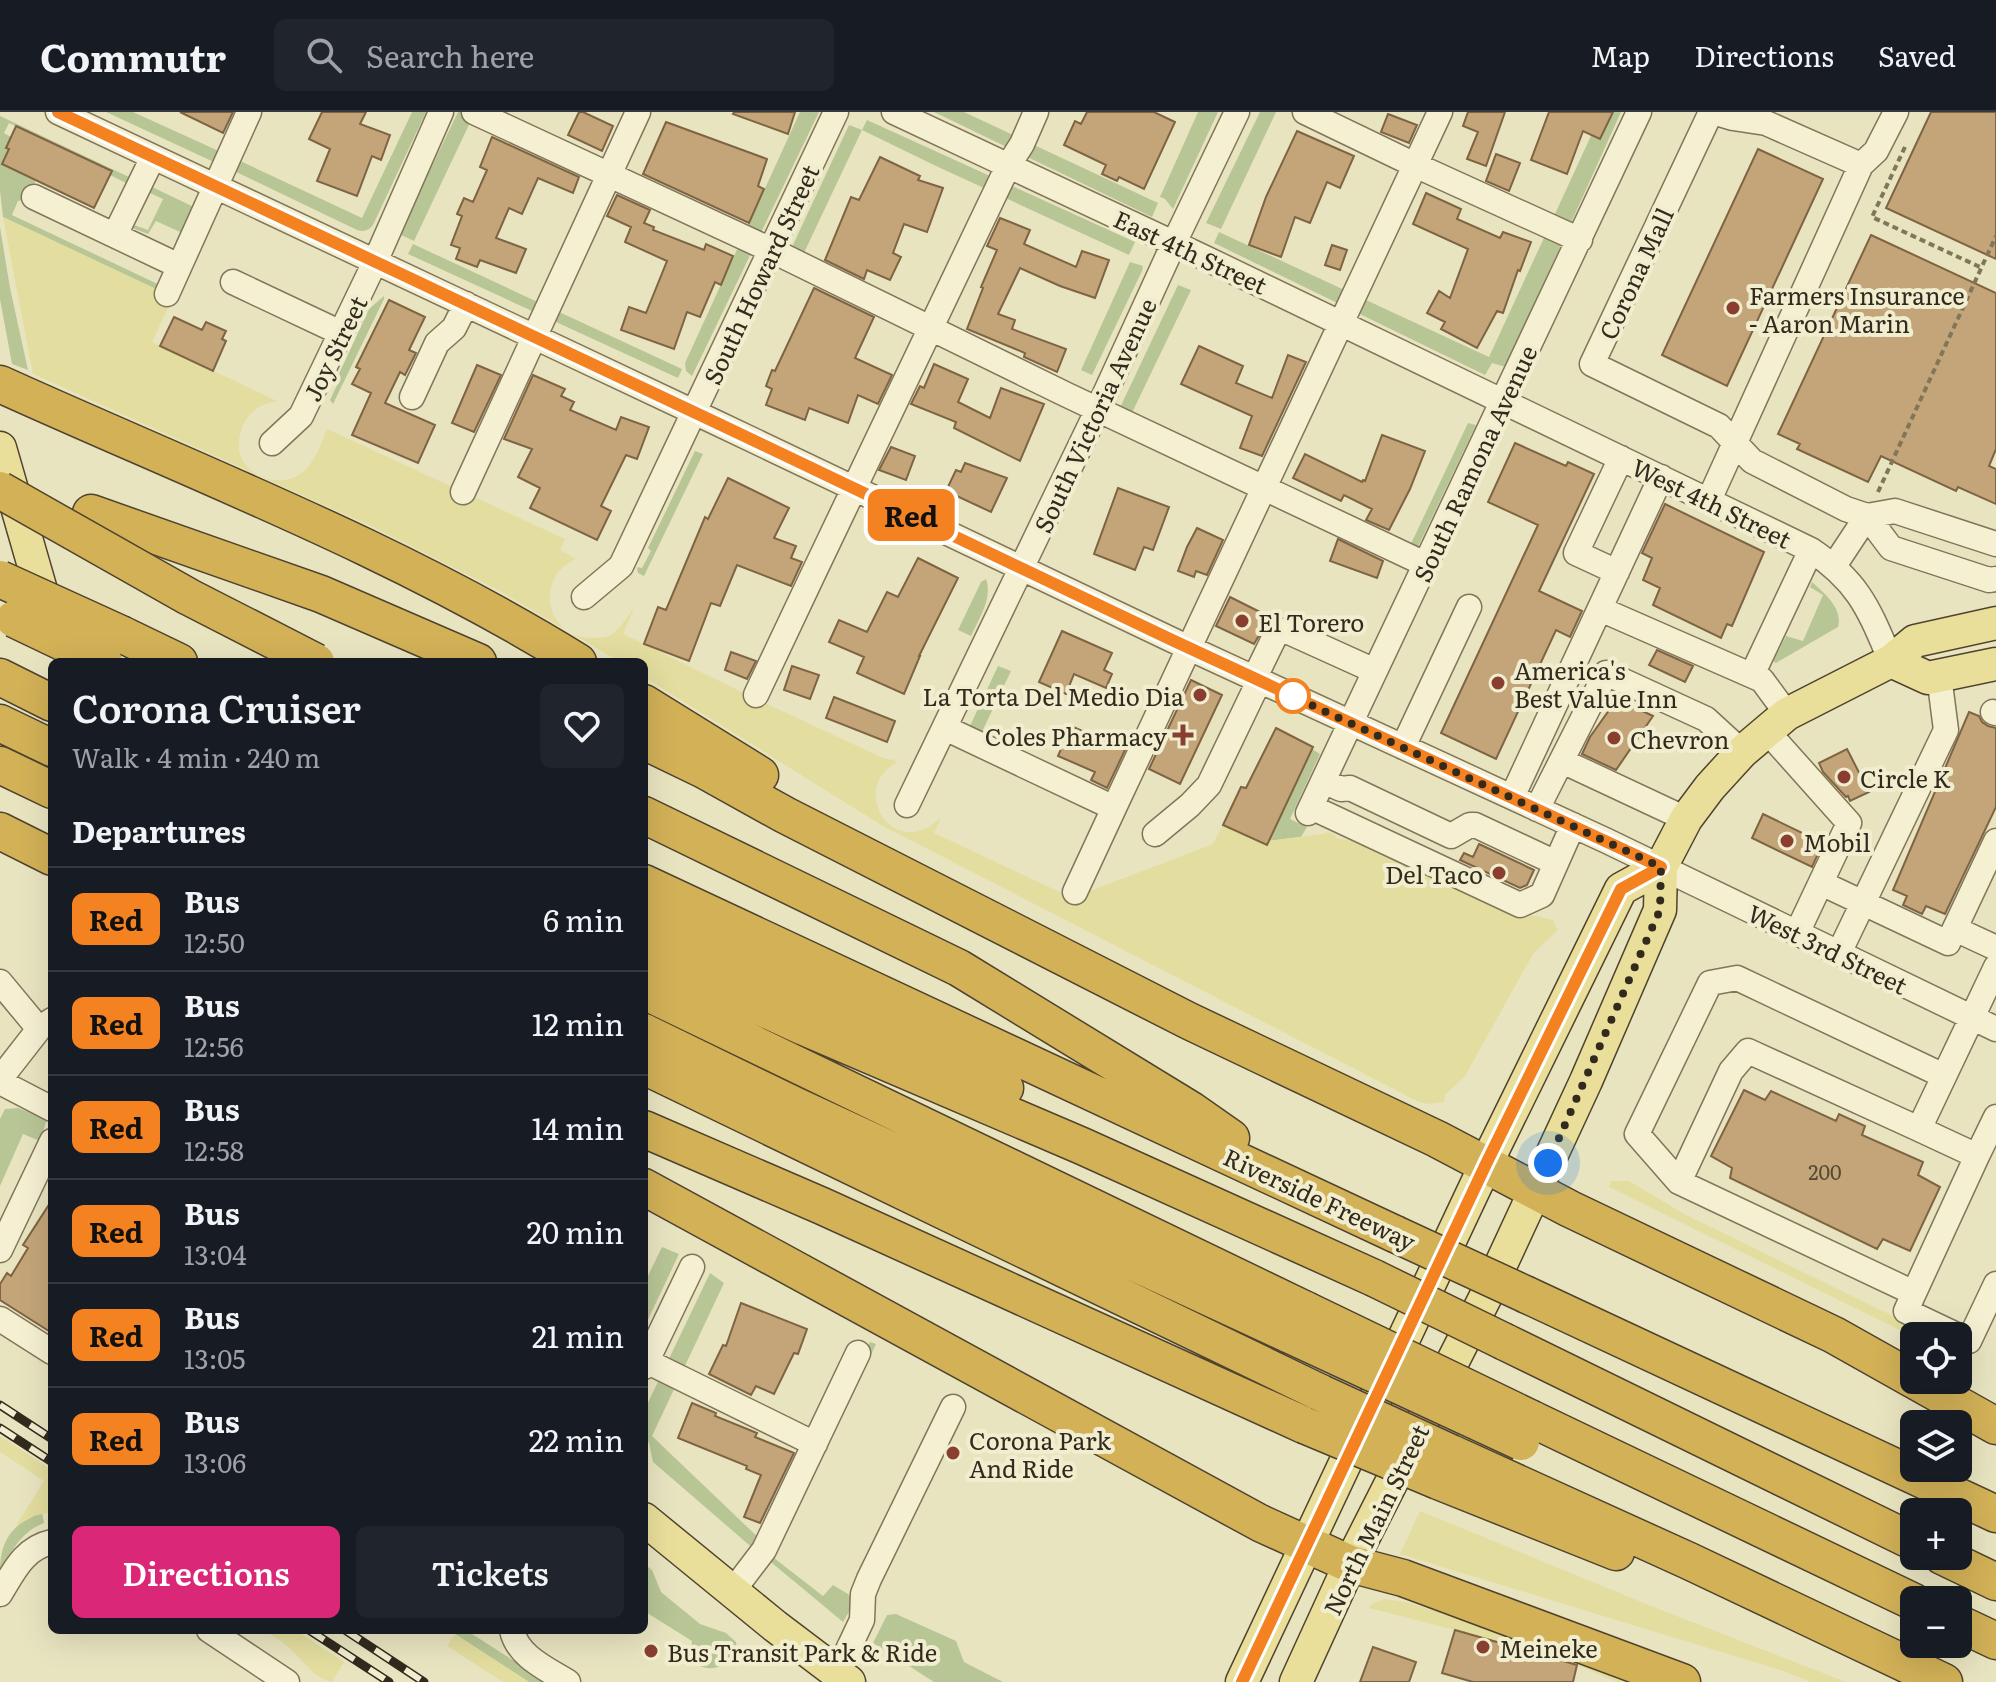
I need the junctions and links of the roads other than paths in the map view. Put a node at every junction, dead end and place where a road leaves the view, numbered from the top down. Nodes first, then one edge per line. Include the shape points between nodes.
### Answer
1 (58, 112) edge
2 (249, 112) edge
3 (441, 112) edge
4 (474, 112) edge
5 (638, 112) edge
6 (836, 112) edge
7 (894, 112) edge
8 (1036, 112) edge
9 (1237, 112) edge
10 (1305, 112) edge
11 (1440, 112) edge
12 (1639, 112) edge
13 (1712, 112) edge
14 (1896, 112) edge
15 (153, 157) junction
16 (1415, 165) junction
17 (1861, 165) junction
18 (1008, 166) junction
19 (608, 176) junction
20 (215, 187) junction
21 (34, 197) dead end
22 (115, 235) junction
23 (1580, 240) junction
24 (1174, 243) junction
25 (771, 250) junction
26 (375, 262) junction
27 (179, 266) junction
28 (233, 282) dead end
29 (167, 294) dead end
30 (466, 304) junction
31 (1341, 324) junction
32 (932, 328) junction
33 (341, 333) junction
34 (534, 336) junction
35 (0, 384) edge
36 (412, 397) dead end
37 (1495, 397) junction
38 (1098, 409) junction
39 (695, 413) junction
40 (1733, 442) junction
41 (272, 443) dead end
42 (0, 448) edge
43 (1621, 458) junction
44 (1661, 477) junction
45 (0, 484) edge
46 (853, 488) junction
47 (1265, 488) junction
48 (0, 490) edge
49 (463, 492) dead end
50 (1709, 500) junction
51 (1867, 516) junction
52 (1996, 544) edge
53 (1811, 550) junction
54 (1425, 564) junction
55 (1834, 566) junction
56 (1021, 567) junction
57 (1617, 572) junction
58 (0, 579) edge
59 (1996, 579) edge
60 (584, 597) dead end
61 (1469, 607) dead end
62 (1600, 609) junction
63 (7, 616) edge
64 (1996, 623) edge
65 (113, 648) edge
66 (1188, 650) junction
67 (64, 658) edge
68 (160, 658) edge
69 (308, 658) edge
70 (469, 658) edge
71 (571, 658) edge
72 (1891, 661) junction
73 (1996, 664) edge
74 (1375, 671) junction
75 (1752, 675) junction
76 (1253, 676) junction
77 (1939, 676) junction
78 (756, 695) dead end
79 (648, 705) edge
80 (1346, 720) junction
81 (1777, 722) junction
82 (0, 723) edge
83 (945, 728) junction
84 (648, 743) edge
85 (48, 746) edge
86 (1403, 747) junction
87 (1742, 752) junction
88 (1562, 761) junction
89 (0, 765) edge
90 (1323, 781) junction
91 (48, 788) edge
92 (1502, 792) junction
93 (907, 805) dead end
94 (1114, 808) junction
95 (1537, 809) junction
96 (648, 817) edge
97 (1686, 819) junction
98 (1475, 825) junction
99 (1573, 825) junction
100 (0, 831) edge
101 (1155, 834) dead end
102 (1996, 841) edge
103 (48, 855) edge
104 (1556, 863) junction
105 (1661, 867) junction
106 (1821, 883) junction
107 (648, 885) edge
108 (1075, 892) dead end
109 (1863, 903) junction
110 (648, 919) edge
111 (1955, 929) junction
112 (1797, 933) junction
113 (1027, 938) junction
114 (1996, 948) edge
115 (1839, 953) junction
116 (648, 956) edge
117 (1996, 967) edge
118 (0, 982) edge
119 (648, 993) edge
120 (1972, 1018) junction
121 (45, 1024) edge
122 (1996, 1029) edge
123 (648, 1034) edge
124 (648, 1068) edge
125 (1944, 1076) junction
126 (0, 1080) edge
127 (48, 1107) edge
128 (1996, 1117) edge
129 (1919, 1129) junction
130 (648, 1131) edge
131 (1977, 1156) junction
132 (1486, 1164) junction
133 (44, 1177) edge
134 (1679, 1182) junction
135 (648, 1189) edge
136 (1535, 1191) junction
137 (1308, 1192) junction
138 (6, 1222) edge
139 (1275, 1233) junction
140 (0, 1250) edge
141 (692, 1267) dead end
142 (1996, 1284) edge
143 (1914, 1293) junction
144 (0, 1319) edge
145 (1298, 1323) junction
146 (48, 1349) edge
147 (858, 1353) dead end
148 (648, 1357) edge
149 (648, 1364) edge
150 (1900, 1372) edge
151 (1939, 1394) edge
152 (953, 1407) dead end
153 (1996, 1426) edge
154 (815, 1444) junction
155 (1445, 1467) junction
156 (1996, 1514) edge
157 (648, 1522) edge
158 (1900, 1535) edge
159 (48, 1543) edge
160 (1306, 1543) junction
161 (1350, 1564) junction
162 (1971, 1570) edge
163 (1996, 1582) edge
164 (732, 1592) junction
165 (0, 1594) edge
166 (1900, 1595) edge
167 (1972, 1630) edge
168 (215, 1634) edge
169 (513, 1634) edge
170 (1996, 1641) edge
171 (843, 1678) edge
172 (287, 1682) edge
173 (568, 1682) edge
174 (1242, 1682) edge
175 (1296, 1682) edge
176 (1682, 1682) edge
177 (1944, 1682) edge

1 - 15 street, West 3rd Street
2 - 20 street
3 - 26 street, Joy Street
4 - 19 street
5 - 19 street
6 - 25 street, South Howard Street
7 - 18 street, East 4th Street
8 - 18 street
9 - 24 street, South Victoria Avenue
10 - 16 street
11 - 16 street
12 - 23 street, South Ramona Avenue
13 - 17 street via 1766,123
13 - 40 street, Corona Mall via 1592,364 1719,426
14 - 17 street via 1876,151
15 - 20 street, West 3rd Street
15 - 22 street
16 - 23 street
16 - 31 street
17 - 40 street
18 - 24 street, East 4th Street
18 - 32 street
19 - 25 street
19 - 34 street
20 - 26 street, West 3rd Street
20 - 27 street
21 - 22 street
22 - 27 street
23 - 37 street, South Ramona Avenue
24 - 31 street, East 4th Street
24 - 38 street, South Victoria Avenue
25 - 32 street
25 - 39 street, South Howard Street
26 - 30 street, West 3rd Street
26 - 33 street, Joy Street
27 - 29 street
28 - 33 street
30 - 34 street, West 3rd Street
30 - 36 street via 454,328 437,343
31 - 37 street, East 4th Street
31 - 47 street
32 - 38 street
32 - 46 street
33 - 41 street, Joy Street via 301,416
34 - 39 street, West 3rd Street
34 - 49 street
35 - 71 highway via 435,581
37 - 43 street, West 4th Street
37 - 54 street, South Ramona Avenue
38 - 47 street
38 - 56 street, South Victoria Avenue
39 - 46 street, West 3rd Street
39 - 60 street, South Howard Street via 621,566
40 - 50 street
40 - 51 street, Corona Mall via 1752,461
42 - 67 main road
43 - 44 street, West 4th Street
43 - 57 street via 1576,553
44 - 50 street, West 4th Street
44 - 57 street
45 - 70 highway via 321,594
46 - 56 street, West 3rd Street
46 - 78 street
47 - 54 street
47 - 66 street
48 - 69 highway, bridge
50 - 53 street, West 4th Street
51 - 52 street, Corona Mall via 1895,511
51 - 55 street
51 - 59 street via 1891,548
53 - 55 street, West 4th Street
53 - 75 street
54 - 74 street, South Ramona Avenue
55 - 72 street, West 4th Street via 1865,604
56 - 66 street, West 3rd Street
56 - 83 street, South Victoria Avenue
57 - 62 street
58 - 65 highway, bridge
61 - 86 street
62 - 75 street
62 - 92 street
63 - 65 highway, bridge
64 - 72 main road via 1915,641
65 - 68 highway
66 - 76 street, West 3rd Street
66 - 94 street
72 - 77 main road via 1928,678
72 - 81 main road
73 - 77 main road
74 - 76 street via 1282,631
74 - 80 street, South Ramona Avenue
75 - 81 street via 1762,680
76 - 80 street, West 3rd Street via 1286,675 1309,686
76 - 101 street via 1209,785
77 - 109 street via 1946,730
79 - 113 highway
80 - 86 street, West 3rd Street
80 - 90 street, South Ramona Avenue
81 - 87 main road
81 - 106 street via 1849,823
82 - 85 highway
83 - 93 street, South Victoria Avenue
83 - 94 street
84 - 113 highway
86 - 92 street, West 3rd Street
87 - 88 street via 1706,719 1606,673
87 - 97 main road
88 - 95 street
88 - 97 street
89 - 91 highway
90 - 98 street via 1350,788 1451,836
90 - 104 street, South Ramona Avenue via 1309,810 1520,905 1542,895
92 - 95 street, West 3rd Street
92 - 98 street
94 - 108 street
95 - 99 street, West 3rd Street
96 - 137 highway via 959,968 1191,1110
97 - 105 main road
98 - 104 street
99 - 104 street
99 - 105 street, West 3rd Street
100 - 103 highway
102 - 111 street
105 - 112 street, West 3rd Street
105 - 132 main road via 1621,889
105 - 136 main road, North Main Street via 1660,910
106 - 109 street
106 - 112 street
107 - 137 highway, Riverside Freeway
109 - 111 street via 1948,943
109 - 115 street
110 - 139 highway via 1243,1201 1262,1214
111 - 114 street
112 - 115 street, West 3rd Street
113 - 132 highway
115 - 120 street, West 3rd Street
116 - 139 highway
117 - 120 street
118 - 121 street
119 - 145 highway
120 - 122 street, West 3rd Street
120 - 125 street
121 - 126 street
123 - 145 highway via 810,1112
124 - 155 highway, bridge via 1321,1393
125 - 129 street
125 - 134 street via 1737,978 1710,983 1637,1134
126 - 127 street
128 - 131 street
129 - 131 street
129 - 134 street via 1748,1051 1731,1071
130 - 155 highway, bridge via 1304,1425
131 - 143 street
132 - 136 highway
132 - 160 main road
133 - 138 street
134 - 143 street
135 - 160 highway
136 - 150 highway
136 - 161 main road, North Main Street
137 - 156 highway, Riverside Freeway, bridge
138 - 140 street
139 - 158 highway, bridge
141 - 148 street
142 - 143 street via 1969,1341 1906,1311
144 - 146 street
145 - 166 highway, bridge via 1526,1431 1747,1523
147 - 154 street
149 - 154 street
151 - 153 highway
152 - 171 street via 869,1579
154 - 164 street via 764,1550
155 - 177 highway via 1689,1561
157 - 164 main road
159 - 165 street via 24,1555
160 - 161 highway
160 - 174 main road
161 - 175 main road, North Main Street
161 - 176 highway via 1403,1578
162 - 163 highway
164 - 171 main road
167 - 170 highway
168 - 172 street
169 - 173 street via 524,1652

